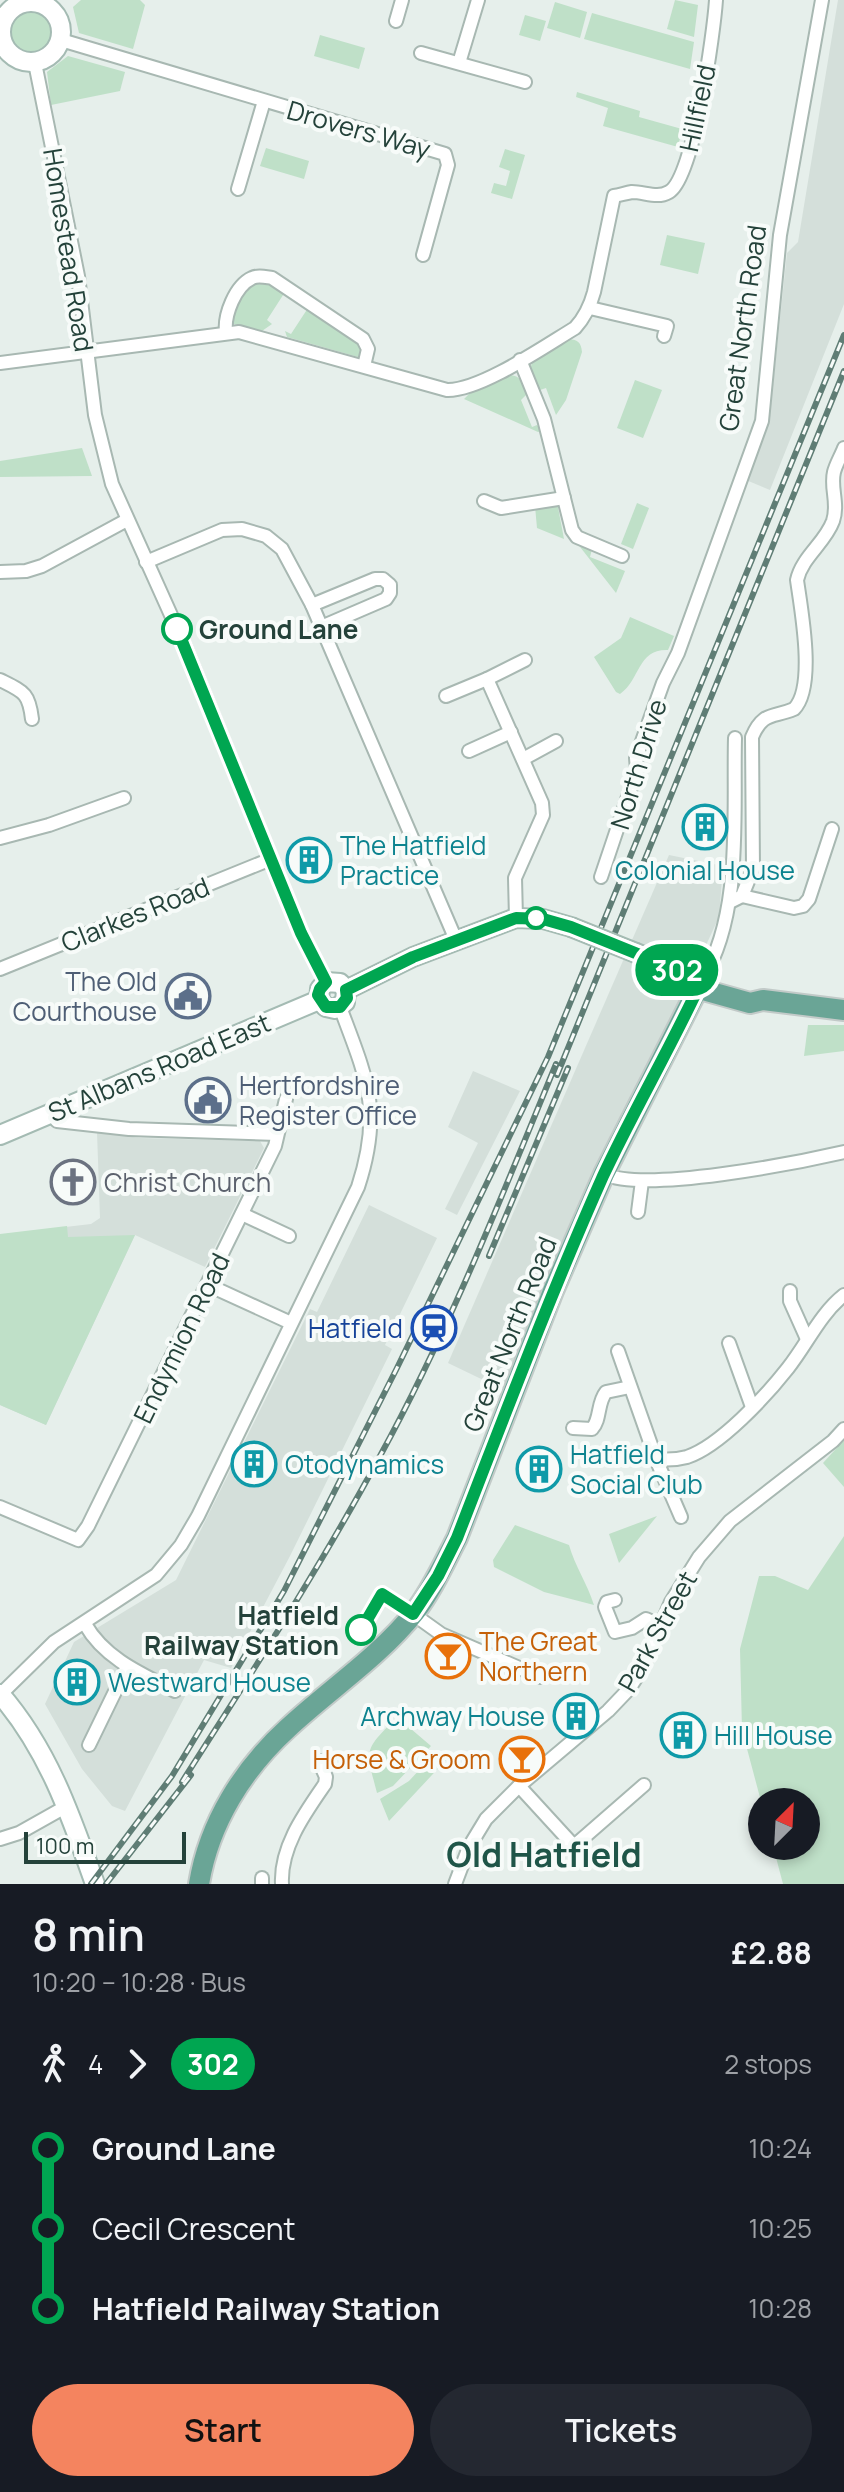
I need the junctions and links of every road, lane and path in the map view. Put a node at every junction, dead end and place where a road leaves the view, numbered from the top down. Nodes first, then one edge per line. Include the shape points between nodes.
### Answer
1 (402, 0) edge
2 (478, 0) edge
3 (716, 0) edge
4 (822, 0) edge
5 (28, 1) edge
6 (60, 6) edge
7 (396, 21) dead end
8 (0, 36) edge
9 (61, 40) junction
10 (421, 53) dead end
11 (35, 63) junction
12 (459, 63) junction
13 (525, 82) dead end
14 (264, 101) junction
15 (238, 189) dead end
16 (423, 255) dead end
17 (590, 308) junction
18 (226, 332) junction
19 (664, 336) dead end
20 (88, 353) junction
21 (520, 360) junction
22 (0, 363) edge
23 (364, 366) junction
24 (844, 448) edge
25 (564, 498) junction
26 (484, 501) dead end
27 (127, 520) junction
28 (622, 556) dead end
29 (146, 562) junction
30 (0, 572) edge
31 (312, 605) junction
32 (321, 627) junction
33 (678, 653) joint
34 (525, 660) dead end
35 (0, 678) edge
36 (487, 679) junction
37 (446, 696) dead end
38 (32, 719) dead end
39 (511, 732) junction
40 (735, 738) dead end
41 (556, 741) dead end
42 (469, 751) dead end
43 (523, 759) junction
44 (124, 798) dead end
45 (832, 829) dead end
46 (0, 838) edge
47 (271, 859) junction
48 (601, 877) dead end
49 (736, 899) junction
50 (516, 918) junction
51 (456, 940) junction
52 (0, 969) edge
53 (702, 980) junction
54 (326, 982) junction
55 (343, 998) junction
56 (319, 1000) junction
57 (844, 1010) edge
58 (286, 1099) dead end
59 (50, 1113) junction
60 (277, 1134) junction
61 (0, 1135) edge
62 (844, 1152) edge
63 (604, 1174) junction
64 (642, 1181) junction
65 (638, 1212) dead end
66 (242, 1214) junction
67 (289, 1236) dead end
68 (208, 1285) junction
69 (790, 1291) dead end
70 (844, 1295) edge
71 (291, 1323) junction
72 (807, 1339) junction
73 (729, 1343) dead end
74 (618, 1351) dead end
75 (630, 1387) junction
76 (752, 1407) junction
77 (573, 1428) dead end
78 (844, 1429) edge
79 (656, 1459) junction
80 (0, 1507) edge
81 (681, 1517) dead end
82 (615, 1600) dead end
83 (413, 1614) junction
84 (85, 1624) junction
85 (660, 1625) junction
86 (127, 1667) junction
87 (540, 1677) dead end
88 (175, 1691) dead end
89 (0, 1694) edge
90 (89, 1745) dead end
91 (319, 1761) dead end
92 (644, 1785) dead end
93 (519, 1786) junction
94 (67, 1806) junction
95 (0, 1839) edge
96 (201, 1874) edge
97 (458, 1883) edge
98 (95, 1884) edge
99 (282, 1884) edge

1 - 7 street
2 - 12 street
3 - 17 street, Hillfield via 704,84 682,175 671,192 614,196
4 - 33 street, Great North Road via 780,235 762,421
5 - 6 main road
5 - 8 main road via 10,9
6 - 9 main road
8 - 11 main road via 9,53
9 - 11 main road via 51,55
9 - 14 street, Drovers Way
10 - 12 street
11 - 20 street, Homestead Road via 78,276
12 - 13 street
14 - 15 street, Drovers Way
14 - 16 street, Drovers Way via 445,154 448,165
17 - 19 street via 667,326
17 - 21 street via 575,328
18 - 20 street
18 - 23 street
18 - 23 street via 227,311 244,284 261,276 272,278 363,339 368,349
20 - 22 street
20 - 27 street, Homestead Road via 100,438
21 - 23 street via 456,390
21 - 25 street via 544,419
24 - 49 street via 834,473 834,519 797,580 805,654 803,695 794,709 765,717 752,737 753,869
25 - 26 street via 501,508
25 - 28 street via 577,537
27 - 29 street
27 - 30 street via 42,566
29 - 31 street via 222,530 242,529 266,536 282,549
29 - 47 street
31 - 32 street
31 - 32 street via 375,579 390,585 386,599
32 - 51 street
33 - 48 street, North Drive via 636,758 637,770
34 - 36 street
35 - 38 street via 27,696
36 - 37 street
36 - 39 street
39 - 42 street
39 - 43 street
40 - 49 street, Great North Road
41 - 43 street
43 - 50 street via 543,815 515,878
44 - 46 street
45 - 49 street via 803,906
47 - 52 street, Clarkes Road
47 - 54 street
49 - 53 street, Great North Road
50 - 51 main road
50 - 53 main road, bridge via 571,927
51 - 55 main road
53 - 57 main road via 707,991 750,1003
53 - 63 main road, Great North Road
54 - 55 main road via 338,982
54 - 56 main road
55 - 56 main road via 326,1007
55 - 71 street via 367,1080 371,1144 358,1187
56 - 59 main road, St Albans Road East
58 - 60 street, Endymion Road
59 - 60 street via 57,1121 129,1129
59 - 61 main road, St Albans Road East
60 - 66 street, Endymion Road
62 - 64 street via 777,1166
63 - 64 street
63 - 83 main road, Great North Road via 457,1538
64 - 65 street
66 - 67 street
66 - 68 street, Endymion Road
68 - 71 street
68 - 80 street, Endymion Road via 78,1540
69 - 72 street
70 - 72 street
71 - 84 street via 181,1545 156,1575
72 - 76 street
73 - 76 street
74 - 75 street
75 - 77 street via 606,1392 592,1429
75 - 79 street
76 - 79 street via 698,1452
78 - 85 street, Park Street via 730,1521 699,1557
79 - 81 street
82 - 85 street via 605,1607 615,1632 646,1619
83 - 87 street via 441,1634
83 - 96 main road, Great North Road via 258,1758 219,1818
84 - 86 street via 94,1640
84 - 89 street via 54,1642
85 - 93 street, Park Street via 642,1669 623,1697
86 - 88 street
86 - 90 street
89 - 94 main road via 27,1730
91 - 99 street via 325,1784 298,1825
92 - 93 street via 574,1846
93 - 97 street, Park Street via 476,1834
94 - 95 street
94 - 98 main road

